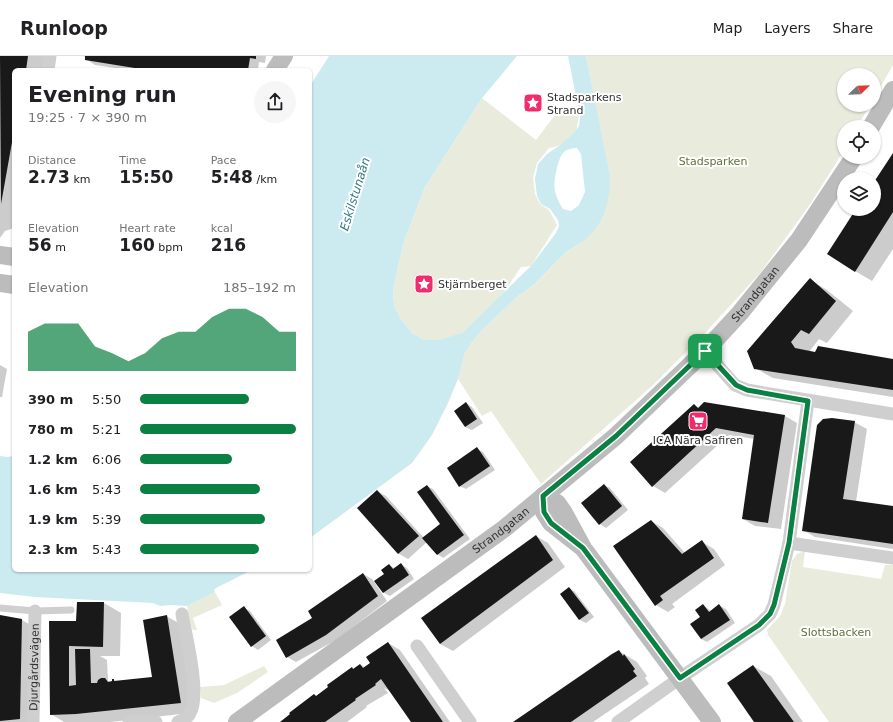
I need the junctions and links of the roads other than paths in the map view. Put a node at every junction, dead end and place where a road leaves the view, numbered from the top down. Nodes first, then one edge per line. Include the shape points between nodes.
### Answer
1 (50, 56) edge
2 (284, 56) edge
3 (48, 68) edge
4 (276, 68) edge
5 (893, 91) edge
6 (875, 120) edge
7 (849, 164) edge
8 (0, 255) edge
9 (12, 257) edge
10 (0, 283) edge
11 (12, 285) edge
12 (705, 351) junction
13 (808, 401) junction
14 (893, 414) edge
15 (543, 496) junction
16 (789, 543) junction
17 (893, 558) edge
18 (0, 608) edge
19 (71, 610) dead end
20 (35, 611) junction
21 (182, 614) dead end
22 (417, 646) dead end
23 (680, 678) junction
24 (33, 722) edge
25 (129, 722) edge
26 (156, 722) edge
27 (178, 722) edge
28 (237, 722) edge
29 (470, 722) edge
30 (618, 722) edge
31 (712, 722) edge

1 - 3 street
2 - 4 street
5 - 6 street
7 - 12 street, Strandgatan via 799,240 740,313
8 - 9 street
10 - 11 street
12 - 13 street via 736,385 747,390
12 - 15 street, Strandgatan via 616,436
13 - 14 street
13 - 16 street
15 - 23 street via 544,512 551,523 583,548
15 - 28 street, Strandgatan via 504,528
16 - 17 street
16 - 23 street via 770,614 759,625
18 - 20 lane
19 - 20 lane
20 - 24 street, Djurgårdsvägen
21 - 27 street via 194,685 194,704 190,714
22 - 29 street
23 - 30 street
23 - 31 street
25 - 26 street

